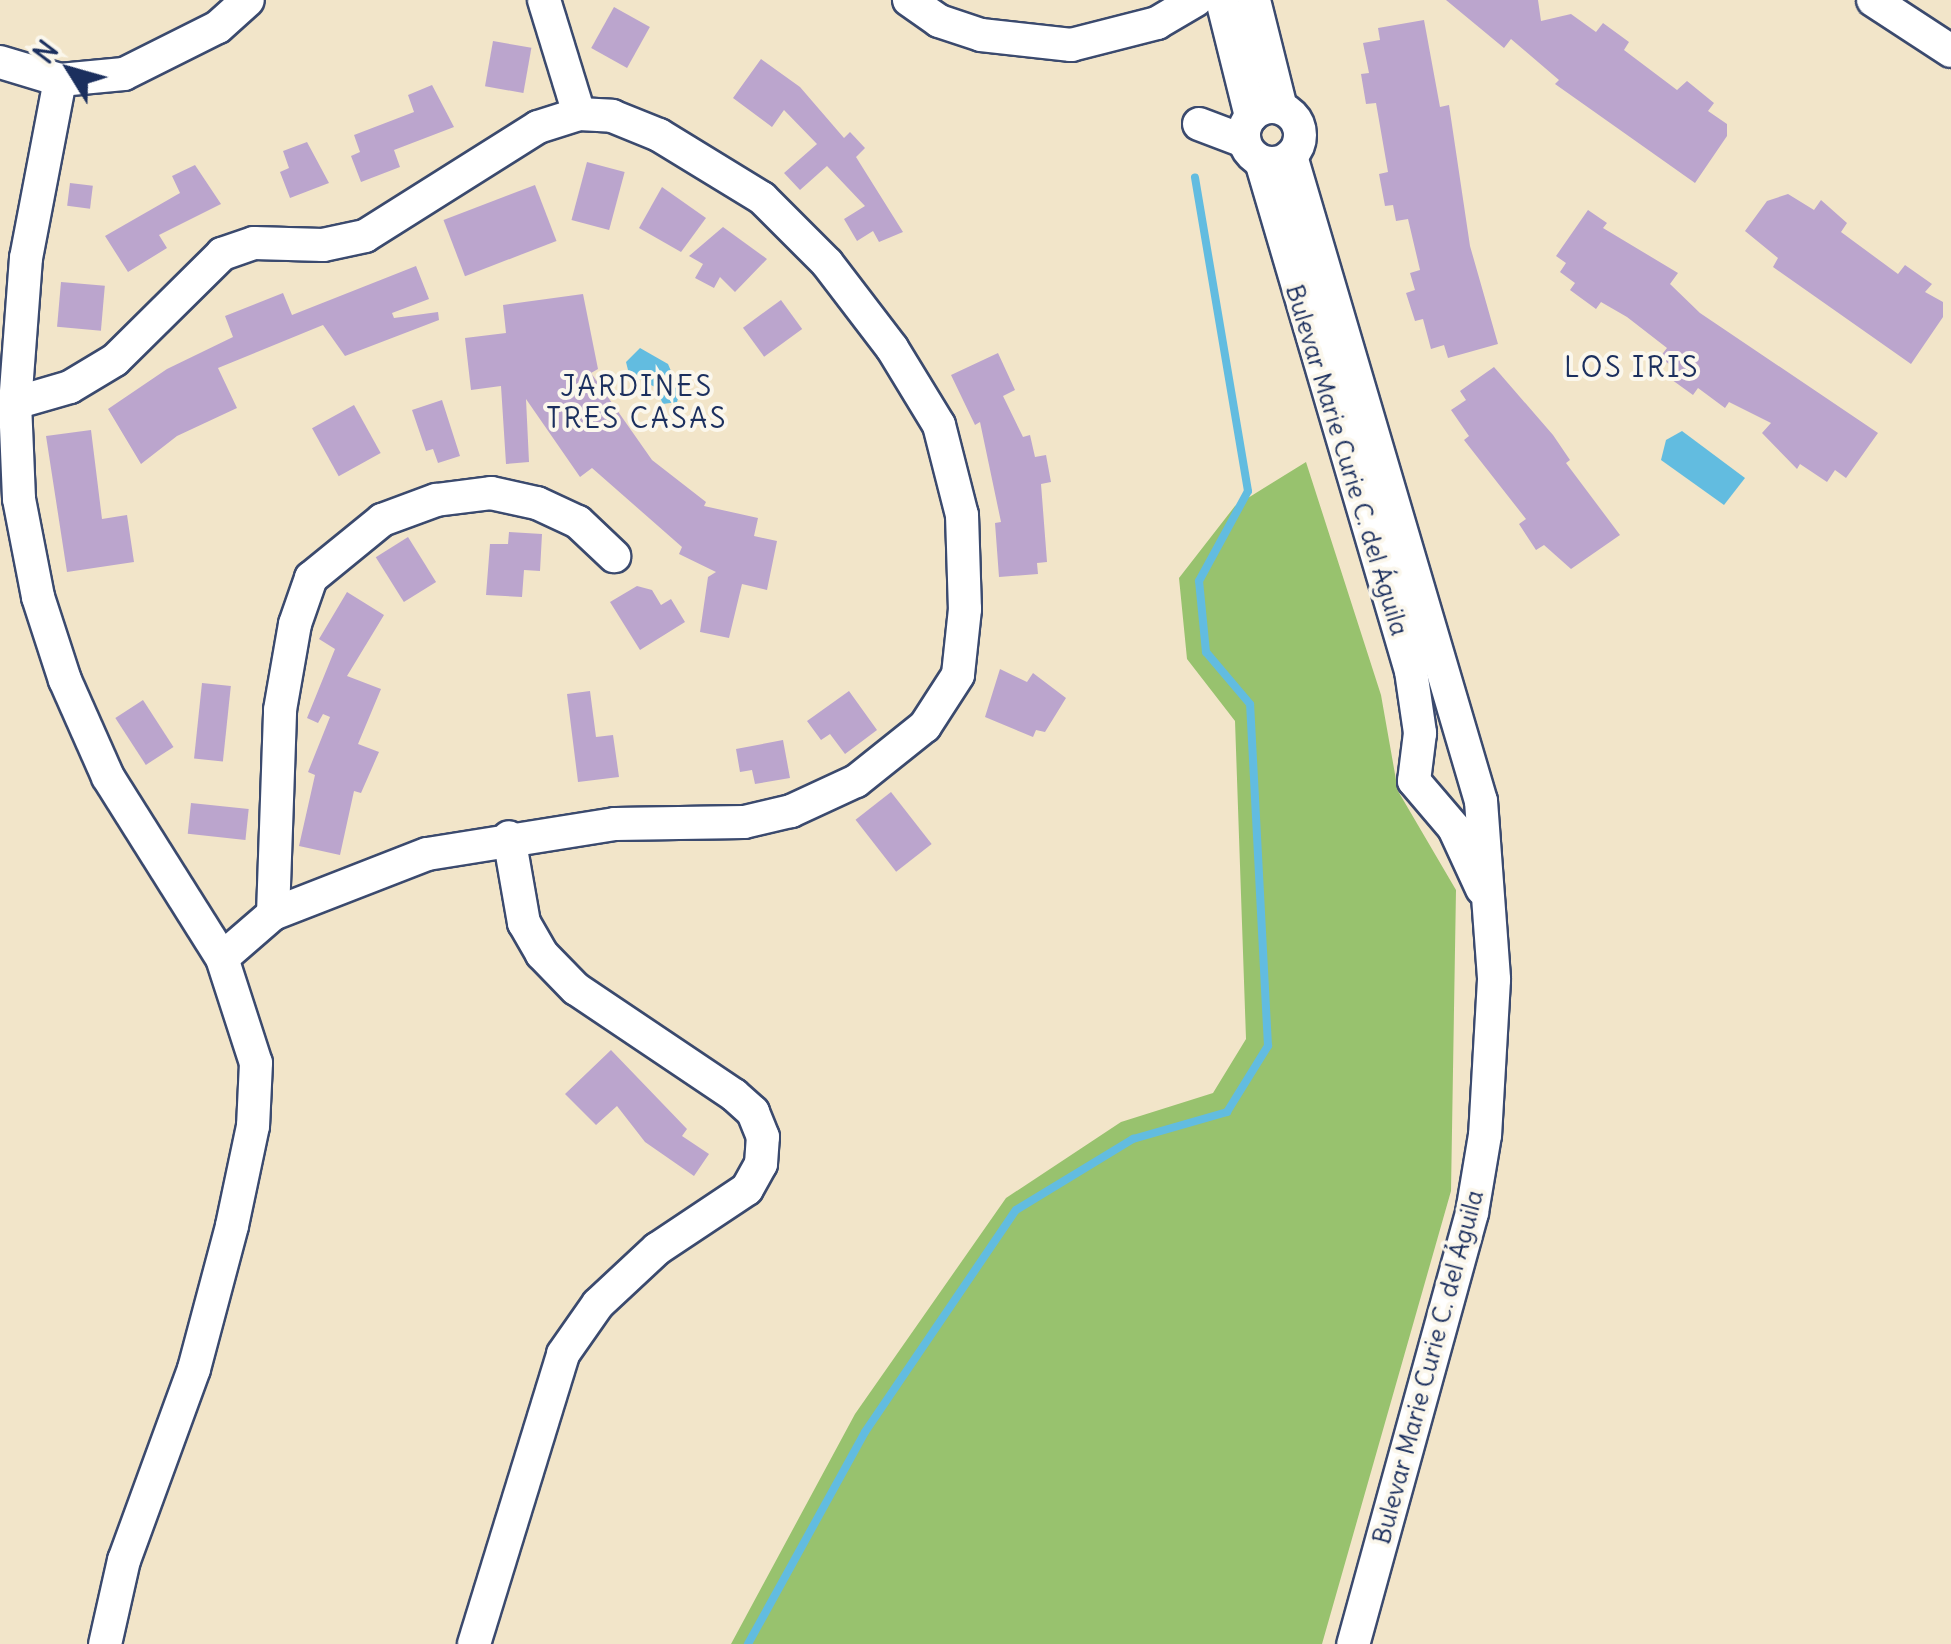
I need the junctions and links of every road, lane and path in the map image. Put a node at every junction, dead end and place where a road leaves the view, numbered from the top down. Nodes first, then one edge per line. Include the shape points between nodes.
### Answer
1 (248, 0) edge
2 (544, 0) edge
3 (909, 0) edge
4 (1196, 0) edge
5 (1222, 0) edge
6 (1254, 0) edge
7 (1873, 0) edge
8 (1951, 51) edge
9 (0, 62) edge
10 (60, 80) junction
11 (580, 114) junction
12 (1199, 124) dead end
13 (1266, 136) junction
14 (10, 382) edge
15 (614, 556) dead end
16 (1468, 759) junction
17 (1414, 761) junction
18 (1424, 794) junction
19 (509, 837) junction
20 (1489, 907) junction
21 (274, 914) junction
22 (222, 958) junction
23 (105, 1644) edge
24 (474, 1644) edge
25 (1352, 1644) edge

1 - 10 street via 218,27 124,74
2 - 11 street
3 - 4 street via 939,21 981,35 1071,45 1157,23
5 - 13 street
6 - 13 street
7 - 8 street
9 - 10 street
10 - 14 street
11 - 14 street via 538,127 365,236 323,245 254,242 222,254 115,360 70,387
11 - 19 street via 612,116 660,135 762,198 826,263 892,348 940,425 962,515 963,626 958,675 925,726 856,781 791,811 744,822 614,824
12 - 13 street
13 - 16 street, Bulevar Marie Curie C. del Águila
13 - 17 street, Bulevar Marie Curie C. del Águila via 1411,671 1420,733
14 - 22 street via 19,499 38,597 65,680 108,777
15 - 21 street via 578,522 537,503 491,493 436,500 382,520 312,578 294,624 280,710
16 - 17 street via 1440,742
16 - 18 street via 1455,795
16 - 20 street, Bulevar Marie Curie C. del Águila via 1487,846
17 - 18 street, Bulevar Marie Curie C. del Águila via 1414,781
18 - 20 street, Bulevar Marie Curie C. del Águila via 1454,828
19 - 21 street via 427,854
19 - 24 street via 524,923 542,954 576,990 734,1094 754,1112 763,1137 761,1164 747,1189 657,1249 598,1304 563,1354
20 - 25 street, Bulevar Marie Curie C. del Águila via 1492,1062 1472,1213
21 - 22 street
22 - 23 street via 256,1062 253,1126 194,1370 124,1560

